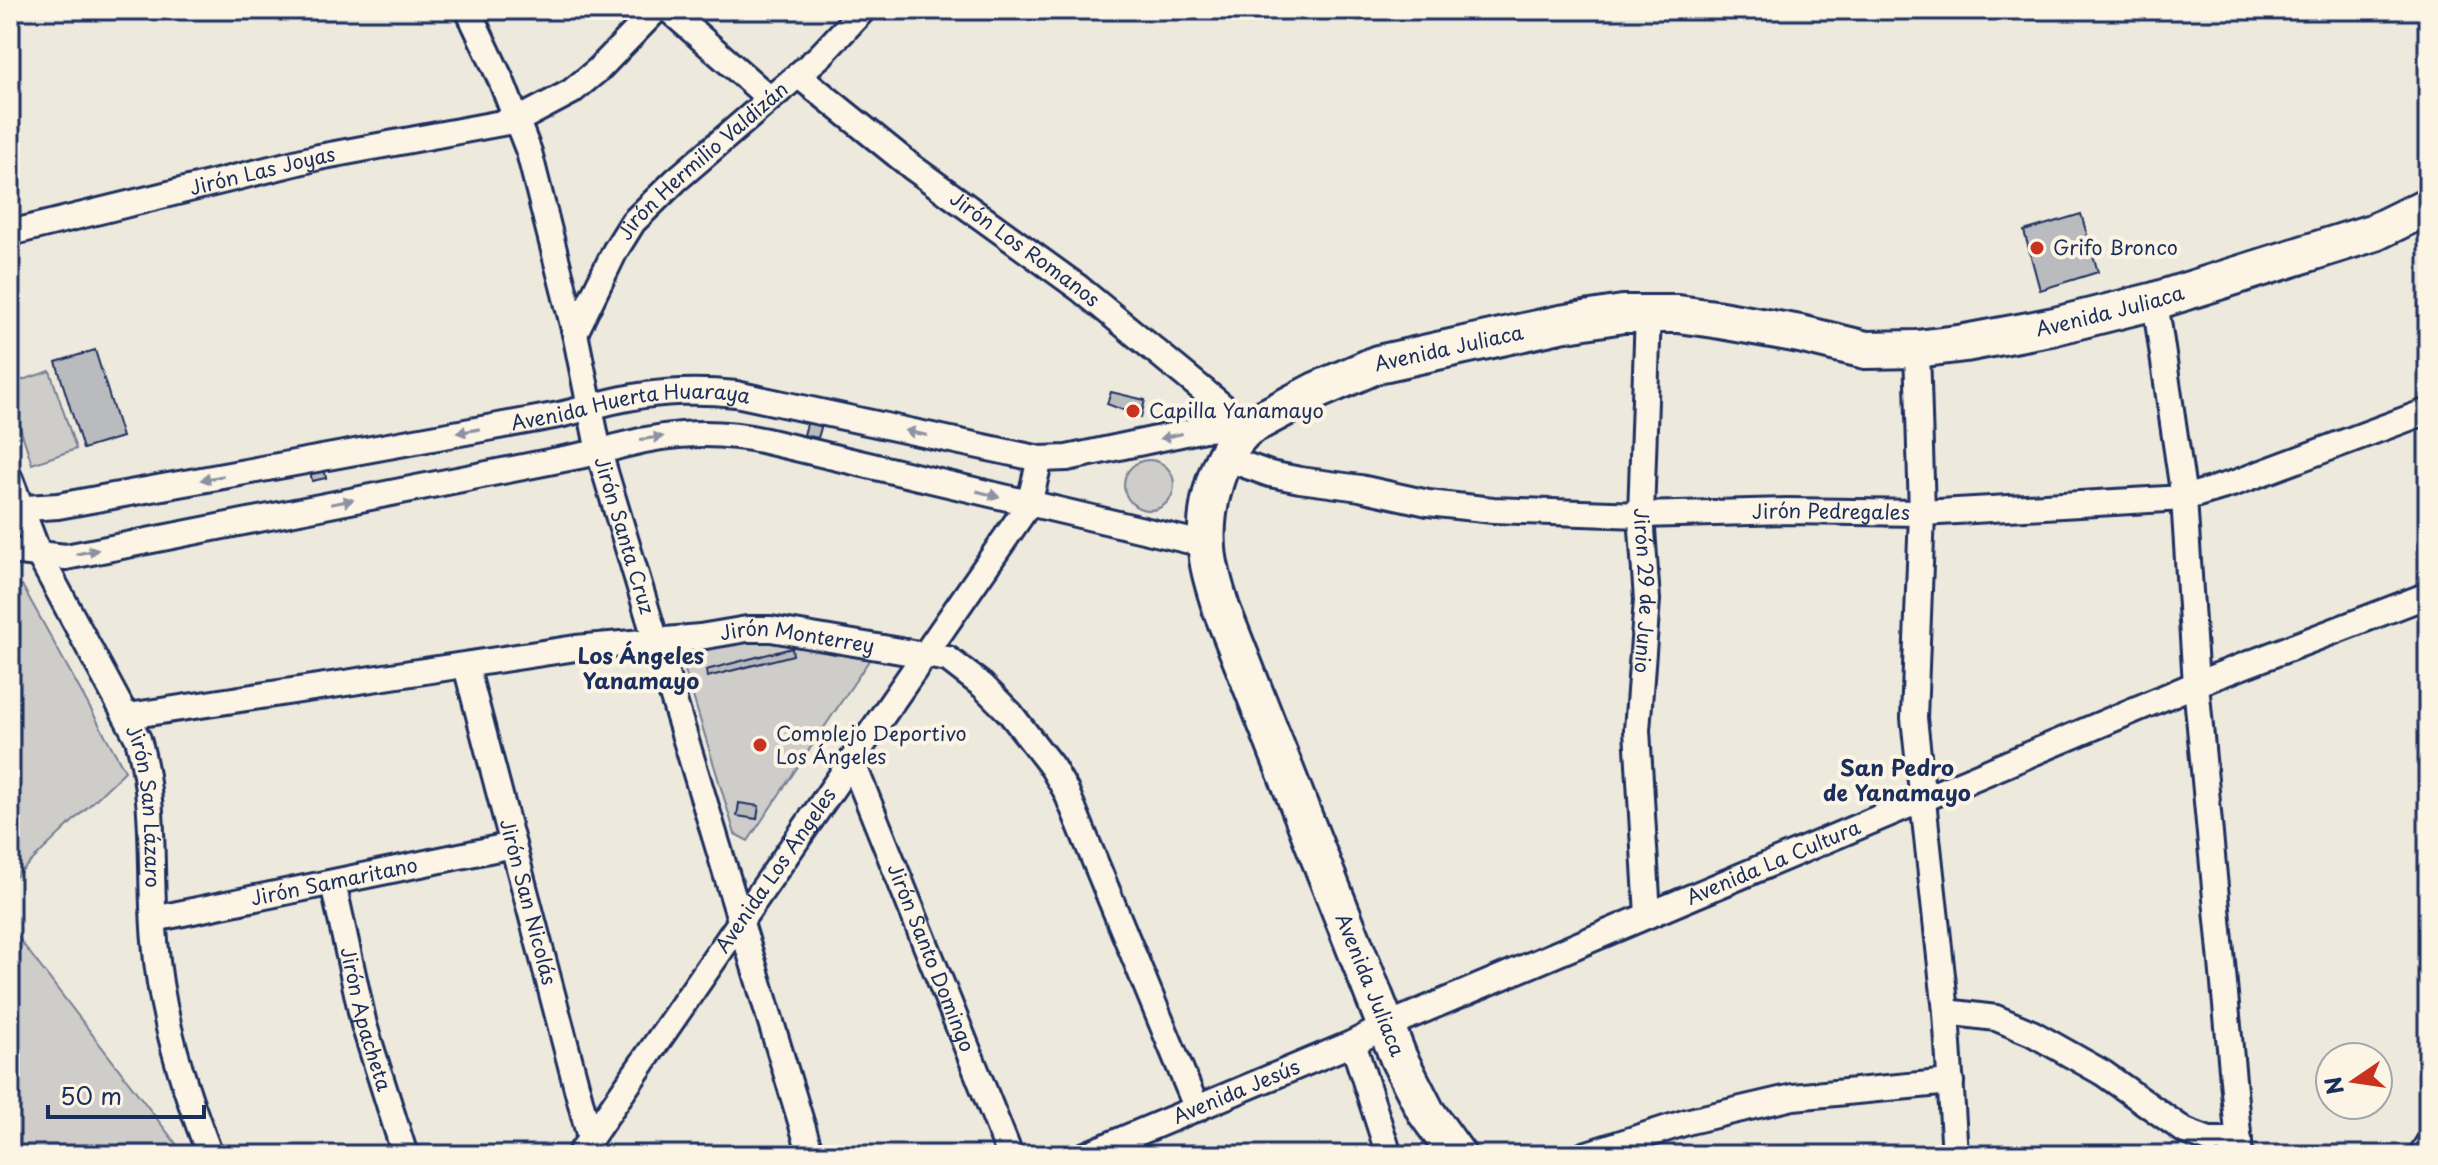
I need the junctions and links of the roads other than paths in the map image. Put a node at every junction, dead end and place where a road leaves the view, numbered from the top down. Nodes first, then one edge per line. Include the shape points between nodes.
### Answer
1 (468, 10) edge
2 (656, 10) edge
3 (669, 10) edge
4 (863, 10) edge
5 (798, 75) junction
6 (769, 98) junction
7 (518, 120) junction
8 (2428, 206) edge
9 (10, 233) edge
10 (2155, 301) junction
11 (1648, 313) junction
12 (575, 333) junction
13 (1917, 349) junction
14 (590, 409) junction
15 (2428, 411) edge
16 (1248, 427) junction
17 (599, 452) junction
18 (1225, 458) junction
19 (1040, 459) junction
20 (10, 479) edge
21 (2184, 498) junction
22 (1029, 504) junction
23 (16, 510) edge
24 (1922, 513) junction
25 (1641, 515) junction
26 (1207, 545) junction
27 (10, 551) edge
28 (39, 555) junction
29 (2428, 595) edge
30 (658, 641) junction
31 (924, 654) junction
32 (466, 666) junction
33 (2196, 684) junction
34 (128, 716) junction
35 (852, 761) junction
36 (1923, 801) junction
37 (513, 845) junction
38 (333, 883) junction
39 (1648, 915) junction
40 (154, 919) junction
41 (740, 922) junction
42 (1946, 1012) junction
43 (1386, 1026) junction
44 (1353, 1043) junction
45 (1951, 1082) junction
46 (1197, 1109) junction
47 (2428, 1144) edge
48 (584, 1147) edge
49 (2240, 1148) edge
50 (1451, 1153) edge
51 (210, 1155) edge
52 (405, 1155) edge
53 (811, 1155) edge
54 (1010, 1155) edge
55 (1085, 1155) edge
56 (1389, 1155) edge
57 (1584, 1155) edge
58 (1955, 1155) edge
59 (2421, 1155) edge

1 - 7 street, Jirón Santa Cruz
2 - 7 street, Jirón Las Joyas via 571,92
3 - 6 street
4 - 5 street, Jirón Hermilio Valdizán
5 - 6 street, Jirón Hermilio Valdizán
5 - 16 street, Jirón Los Romanos via 923,175 1079,288
6 - 12 street, Jirón Hermilio Valdizán via 633,222
7 - 9 street, Jirón Las Joyas via 319,157
7 - 12 street, Jirón Santa Cruz
8 - 10 highway, Avenida Juliaca via 2375,232
10 - 13 highway, Avenida Juliaca via 2055,326
10 - 21 street
11 - 13 highway, Avenida Juliaca via 1761,326 1866,350
11 - 16 highway, Avenida Juliaca via 1571,322 1378,364
11 - 25 street, Jirón 29 de Junio
12 - 14 street, Jirón Santa Cruz
13 - 24 street
14 - 17 street, Jirón Santa Cruz
19 -> 14 street, Avenida Huerta Huaraya via 736,394 628,397
14 -> 23 street, Avenida Huerta Huaraya
15 - 21 street, Jirón Pedregales
16 - 18 highway, Avenida Juliaca
16 -> 19 street, Avenida Huerta Huaraya via 1204,429
17 -> 22 street, Avenida Huerta Huaraya via 634,441 728,433
28 -> 17 street, Avenida Huerta Huaraya via 66,557
17 - 30 street, Jirón Santa Cruz
18 - 25 street, Jirón Pedregales via 1270,474 1428,503
18 - 26 highway, Avenida Juliaca via 1211,500
19 - 22 street, Avenida Los Ángeles
20 - 23 street, Jirón San Lázaro
21 - 24 street, Jirón Pedregales
21 - 33 street
22 - 26 street, Avenida Huerta Huaraya
22 - 31 street, Avenida Los Ángeles
23 - 28 street, Jirón San Lázaro
24 - 25 street, Jirón Pedregales
24 - 36 street via 1914,718
25 - 39 street, Jirón 29 de Junio via 1647,600 1637,730
26 - 43 highway, Avenida Juliaca via 1221,608
27 - 28 street, Avenida Huerta Huaraya
28 - 34 street, Jirón San Lázaro
29 - 33 street, Avenida La Cultura
30 - 31 street, Jirón Monterrey via 771,629
30 - 32 street, Jirón Monterrey
30 - 41 street, Jirón Santa Cruz
31 - 35 street, Avenida Los Ángeles
31 - 46 street, Jirón Monterrey via 948,659 983,686 1052,767 1076,813
32 - 34 street, Jirón Monterrey
32 - 37 street, Jirón San Nicolás
33 - 36 street, Avenida La Cultura
33 - 49 street
34 - 40 street, Jirón San Lázaro via 144,765
35 - 41 street, Avenida Los Ángeles
35 - 54 street, Jirón Santo Domingo
36 - 39 street, Avenida La Cultura
36 - 42 street
37 - 38 street, Jirón Samaritano
37 - 48 street, Jirón San Nicolás
38 - 40 street, Jirón Samaritano
38 - 52 street, Jirón Apacheta via 364,1025
39 - 43 street, Avenida La Cultura
40 - 51 street, Jirón San Lázaro via 165,1018
41 - 48 street, Avenida Los Ángeles
41 - 53 street, Jirón Santa Cruz
42 - 45 street
42 - 49 street via 1996,1018 2032,1033 2103,1073 2185,1131
43 - 44 street, Avenida Jesús
43 - 50 highway, Avenida Juliaca via 1412,1087
44 - 46 street, Avenida Jesús
44 - 56 street
45 - 57 street via 1793,1097 1690,1121
45 - 58 street
46 - 55 street, Avenida Jesús
47 - 59 street

